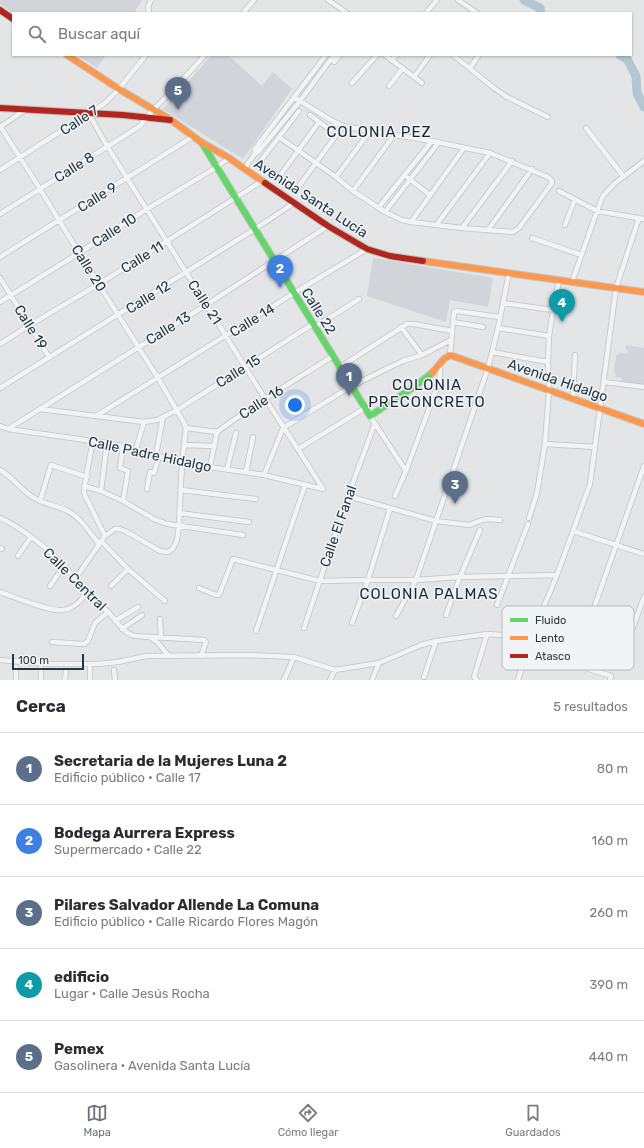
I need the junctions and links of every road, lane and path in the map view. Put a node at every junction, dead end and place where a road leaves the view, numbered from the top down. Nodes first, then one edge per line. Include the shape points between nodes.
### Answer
1 (151, 0) edge
2 (254, 0) edge
3 (328, 0) edge
4 (438, 0) edge
5 (458, 0) edge
6 (0, 10) edge
7 (149, 12) edge
8 (243, 12) edge
9 (346, 12) edge
10 (427, 12) edge
11 (476, 12) edge
12 (12, 18) edge
13 (70, 56) edge
14 (145, 56) edge
15 (204, 56) edge
16 (325, 56) edge
17 (333, 56) edge
18 (339, 56) edge
19 (377, 56) edge
20 (386, 56) edge
21 (395, 56) edge
22 (429, 56) edge
23 (454, 56) edge
24 (478, 56) edge
25 (392, 60) junction
26 (334, 62) dead end
27 (403, 68) junction
28 (470, 68) junction
29 (414, 77) junction
30 (352, 83) dead end
31 (422, 83) dead end
32 (389, 86) dead end
33 (119, 89) junction
34 (294, 97) junction
35 (300, 100) junction
36 (0, 108) edge
37 (25, 110) junction
38 (154, 110) junction
39 (299, 111) dead end
40 (89, 114) junction
41 (310, 115) dead end
42 (548, 117) dead end
43 (146, 118) junction
44 (171, 120) junction
45 (319, 122) junction
46 (336, 124) junction
47 (0, 126) edge
48 (344, 126) junction
49 (586, 128) dead end
50 (370, 131) junction
51 (394, 135) junction
52 (194, 136) junction
53 (279, 137) junction
54 (432, 141) junction
55 (201, 142) junction
56 (439, 142) junction
57 (107, 146) junction
58 (464, 148) junction
59 (298, 150) junction
60 (490, 153) junction
61 (254, 155) junction
62 (21, 158) junction
63 (229, 158) junction
64 (512, 161) junction
65 (644, 161) edge
66 (316, 163) junction
67 (217, 167) junction
68 (244, 169) junction
69 (532, 169) junction
70 (0, 170) edge
71 (404, 176) junction
72 (279, 177) junction
73 (336, 177) junction
74 (624, 177) junction
75 (127, 178) junction
76 (409, 179) junction
77 (262, 181) junction
78 (40, 188) junction
79 (353, 191) junction
80 (559, 191) dead end
81 (430, 195) junction
82 (236, 198) junction
83 (576, 199) junction
84 (294, 203) junction
85 (378, 208) junction
86 (147, 209) junction
87 (596, 211) junction
88 (385, 212) junction
89 (0, 214) edge
90 (642, 218) edge
91 (59, 221) junction
92 (411, 222) junction
93 (437, 224) junction
94 (328, 226) junction
95 (565, 226) dead end
96 (462, 228) junction
97 (255, 229) junction
98 (488, 230) junction
99 (532, 238) dead end
100 (167, 241) junction
101 (367, 249) junction
102 (79, 253) junction
103 (581, 255) junction
104 (0, 257) edge
105 (274, 260) junction
106 (186, 273) junction
107 (509, 274) junction
108 (0, 278) edge
109 (560, 280) junction
110 (572, 282) junction
111 (99, 284) junction
112 (616, 288) junction
113 (644, 292) edge
114 (294, 293) junction
115 (11, 295) junction
116 (359, 299) dead end
117 (0, 302) edge
118 (503, 303) junction
119 (206, 305) junction
120 (553, 310) junction
121 (118, 315) junction
122 (499, 317) junction
123 (453, 322) junction
124 (30, 325) junction
125 (314, 325) junction
126 (401, 327) junction
127 (483, 327) dead end
128 (498, 328) junction
129 (452, 332) junction
130 (226, 336) junction
131 (549, 336) junction
132 (451, 340) junction
133 (0, 344) edge
134 (138, 347) junction
135 (492, 352) junction
136 (422, 355) junction
137 (450, 355) junction
138 (575, 355) dead end
139 (333, 356) junction
140 (49, 357) junction
141 (548, 362) junction
142 (440, 364) junction
143 (245, 367) junction
144 (340, 367) junction
145 (488, 368) junction
146 (158, 378) junction
147 (604, 382) junction
148 (352, 386) junction
149 (644, 387) edge
150 (0, 388) edge
151 (549, 391) junction
152 (573, 398) junction
153 (265, 399) junction
154 (365, 408) junction
155 (600, 408) junction
156 (40, 409) junction
157 (177, 410) junction
158 (96, 416) junction
159 (370, 416) junction
160 (163, 417) junction
161 (144, 422) junction
162 (375, 423) junction
163 (644, 424) edge
164 (0, 426) edge
165 (186, 428) junction
166 (283, 428) junction
167 (8, 429) junction
168 (217, 432) junction
169 (236, 433) dead end
170 (253, 437) dead end
171 (107, 443) junction
172 (185, 444) junction
173 (545, 444) junction
174 (92, 445) dead end
175 (123, 446) junction
176 (214, 446) junction
177 (595, 446) junction
178 (136, 449) junction
179 (298, 449) junction
180 (157, 456) junction
181 (182, 463) junction
182 (644, 466) edge
183 (210, 467) junction
184 (227, 469) junction
185 (0, 470) edge
186 (406, 471) junction
187 (246, 472) junction
188 (264, 474) junction
189 (86, 477) junction
190 (305, 485) junction
191 (84, 486) junction
192 (147, 489) dead end
193 (323, 489) joint
194 (181, 490) junction
195 (101, 491) junction
196 (348, 496) junction
197 (395, 496) dead end
198 (256, 499) dead end
199 (40, 501) junction
200 (123, 501) junction
201 (390, 509) junction
202 (179, 513) junction
203 (529, 518) dead end
204 (1, 520) edge
205 (500, 520) dead end
206 (436, 521) junction
207 (249, 522) dead end
208 (528, 524) dead end
209 (179, 526) junction
210 (480, 530) dead end
211 (573, 531) junction
212 (244, 535) dead end
213 (105, 536) junction
214 (31, 537) junction
215 (100, 543) junction
216 (616, 544) junction
217 (644, 554) edge
218 (18, 556) dead end
219 (64, 566) junction
220 (128, 569) junction
221 (276, 569) junction
222 (557, 575) junction
223 (507, 576) junction
224 (460, 577) junction
225 (74, 579) junction
226 (368, 580) junction
227 (416, 580) junction
228 (320, 581) junction
229 (50, 586) dead end
230 (111, 586) dead end
231 (199, 588) dead end
232 (0, 592) edge
233 (86, 594) junction
234 (644, 597) edge
235 (165, 601) dead end
236 (497, 605) dead end
237 (544, 606) edge
238 (595, 606) edge
239 (138, 607) dead end
240 (108, 612) junction
241 (142, 615) dead end
242 (446, 615) dead end
243 (396, 616) dead end
244 (160, 619) dead end
245 (115, 621) junction
246 (352, 623) dead end
247 (634, 624) edge
248 (304, 628) dead end
249 (122, 629) junction
250 (256, 631) dead end
251 (487, 634) junction
252 (502, 634) edge
253 (149, 637) junction
254 (160, 637) junction
255 (436, 641) junction
256 (52, 642) dead end
257 (168, 655) junction
258 (201, 656) junction
259 (294, 658) junction
260 (0, 660) edge
261 (379, 663) junction
262 (16, 667) dead end
263 (41, 668) dead end
264 (90, 668) dead end
265 (114, 670) dead end
266 (335, 670) junction
267 (521, 670) edge
268 (589, 670) edge
269 (66, 671) dead end
270 (424, 677) dead end
271 (610, 678) edge
272 (16, 680) edge
273 (41, 680) edge
274 (65, 680) edge
275 (90, 680) edge
276 (115, 680) edge
277 (284, 680) edge
278 (330, 680) edge
279 (372, 680) edge
280 (477, 680) edge
281 (518, 680) edge

1 - 7 street
2 - 8 street
3 - 9 street
4 - 10 street
5 - 11 street
6 - 12 street
13 - 33 street, Avenida Santa Lucía
14 - 33 street, Calle 7
15 - 38 street, Calle 8
16 - 34 street
17 - 35 street
18 - 26 street
19 - 30 street
20 - 25 street
21 - 25 street
22 - 29 street
23 - 28 street
24 - 28 street
25 - 27 street
27 - 29 street
27 - 32 street
28 - 42 street via 507,97
29 - 31 street
33 - 38 street, Avenida Santa Lucía
33 - 40 street, Calle 7
34 - 35 street
34 - 61 street via 255,149
35 - 46 street
35 - 61 street
36 - 37 street
37 - 40 street
37 - 47 street
38 - 43 street, Calle 8
38 - 44 street, Avenida Santa Lucía
39 - 53 street
40 - 43 street
40 - 57 street, Calle 21
40 - 62 street, Calle 7
41 - 45 street
43 - 44 street
43 - 57 street, Calle 8 via 140,126
44 - 52 street, Avenida Santa Lucía
45 - 46 street via 330,130
45 - 59 street
46 - 48 street
47 - 62 street, Calle 20
48 - 50 street
48 - 66 street
49 - 74 street
50 - 51 street
50 - 73 street
51 - 54 street
51 - 79 street
52 - 55 street, Avenida Santa Lucía
52 - 75 street, Calle 9
53 - 59 street
53 - 72 street via 260,162
54 - 56 street
54 - 71 street
55 - 63 street, Avenida Santa Lucía
55 - 67 street, Calle 22
56 - 58 street
56 - 76 street
57 - 75 street, Calle 21
57 - 78 street, Calle 8
58 - 60 street
58 - 81 street
59 - 66 street
59 - 72 street
60 - 64 street
60 - 93 street
61 - 68 street
62 - 70 street, Calle 7
62 - 78 street, Calle 20
63 - 67 street, Calle 10
63 - 68 street, Avenida Santa Lucía
64 - 69 street
64 - 96 street
65 - 74 street
66 - 72 street via 299,186 295,187
66 - 73 street
67 - 82 street, Calle 22
67 - 86 street, Calle 10
68 - 77 street, Avenida Santa Lucía
69 - 98 street
69 - 98 street via 552,180 550,186 515,231
71 - 76 street
71 - 85 street
73 - 79 street
74 - 87 street via 606,192
75 - 86 street, Calle 21
75 - 91 street, Calle 9
76 - 81 street
76 - 88 street
77 - 82 street, Calle 11
77 - 84 street, Avenida Santa Lucía
78 - 89 street, Calle 8
78 - 91 street, Calle 20
79 - 85 street
80 - 83 street
81 - 92 street
82 - 97 street, Calle 22
82 - 100 street, Calle 11
83 - 87 street
83 - 95 street
84 - 94 street, Avenida Santa Lucía
84 - 97 street, Calle 12
85 - 88 street
86 - 100 street, Calle 21
86 - 102 street, Calle 10
87 - 90 street
87 - 103 street
88 - 92 street
90 - 112 street
91 - 102 street, Calle 20
91 - 104 street, Calle 9
92 - 93 street
93 - 96 street
94 - 101 street, Avenida Santa Lucía
94 - 105 street, Calle 13
96 - 98 street
97 - 105 street, Calle 22
97 - 106 street, Calle 12
99 - 103 street
100 - 106 street, Calle 21
100 - 111 street, Calle 11
101 - 107 street, Avenida Santa Lucía via 390,256
101 - 114 street, Calle 14
102 - 111 street, Calle 20
102 - 115 street, Calle 10
103 - 110 street
105 - 114 street, Calle 22
105 - 119 street, Calle 13
106 - 119 street, Calle 21
106 - 121 street, Calle 12
107 - 109 street, Avenida Santa Lucía
107 - 118 street
108 - 115 street, Calle 19
109 - 110 street, Avenida Santa Lucía
109 - 120 street
110 - 112 street, Avenida Santa Lucía
111 - 121 street, Calle 20
111 - 124 street, Calle 11
112 - 113 street, Avenida Santa Lucía
112 - 147 street
114 - 125 street, Calle 22
114 - 130 street, Calle 14
115 - 117 street, Calle 10
115 - 124 street, Calle 19
116 - 125 street, Calle 15
118 - 120 street
118 - 122 street
119 - 130 street, Calle 21
119 - 134 street, Calle 13
120 - 131 street
121 - 134 street, Calle 20
121 - 140 street, Calle 12
122 - 123 street via 457,311 453,314
122 - 128 street
123 - 127 street
123 - 129 street
124 - 133 street, Calle 11
124 - 140 street, Calle 19
125 - 139 street, Calle 22
125 - 143 street, Calle 15
126 - 129 street via 410,324
126 - 136 street
126 - 144 street
128 - 131 street
128 - 135 street
129 - 132 street
130 - 143 street, Calle 21
130 - 146 street, Calle 14
131 - 141 street
132 - 136 street
132 - 137 street
134 - 146 street, Calle 20
134 - 156 street, Calle 13
135 - 141 street
135 - 145 street
136 - 148 street
137 - 142 street
137 - 145 street, Avenida Hidalgo
138 - 152 street
139 - 144 street, Calle 22
139 - 153 street, Calle 16
140 - 150 street, Calle 12
141 - 151 street
142 - 159 street via 430,376
142 - 186 street via 440,379
143 - 153 street, Calle 21
143 - 157 street, Calle 15
144 - 148 street, Calle 22
145 - 151 street, Avenida Hidalgo
145 - 206 street
146 - 157 street, Calle 20
146 - 158 street, Calle 14
147 - 149 street
147 - 155 street
148 - 154 street, Calle 22
148 - 166 street
151 - 152 street, Avenida Hidalgo
151 - 173 street
152 - 155 street, Avenida Hidalgo
153 - 166 street, Calle 21
153 - 168 street, Calle 16
154 - 159 street, Calle 22
154 - 179 street
155 - 163 street, Avenida Hidalgo
155 - 177 street
156 - 158 street
156 - 167 street, Calle 13
157 - 160 street, Calle 15
157 - 165 street, Calle 20
158 - 161 street
159 - 162 street, Calle 22
160 - 161 street, Calle 15 via 152,422
160 - 180 street
161 - 178 street
162 - 186 street, Calle 22
162 - 196 street, Calle El Fanal
164 - 167 street, Calle Padre Hidalgo
165 - 168 street
165 - 172 street
166 - 179 street, Calle 21
166 - 188 street
167 - 171 street, Calle Padre Hidalgo
168 - 176 street
169 - 184 street
170 - 187 street
171 - 175 street, Calle Padre Hidalgo
171 - 195 street
172 - 176 street
172 - 181 street
173 - 177 street
173 - 203 street via 537,493
174 - 189 street
175 - 178 street, Calle Padre Hidalgo
175 - 200 street via 120,468 128,471
176 - 183 street
177 - 211 street via 590,484
178 - 180 street, Calle Padre Hidalgo
179 - 193 street, Calle 21
180 - 181 street, Calle Padre Hidalgo
180 - 192 street via 154,473 150,472
181 - 183 street, Calle Padre Hidalgo
181 - 194 street
182 - 216 street
183 - 184 street, Calle Padre Hidalgo
184 - 187 street, Calle Padre Hidalgo
185 - 199 street via 30,496
186 - 197 street
187 - 188 street, Calle Padre Hidalgo
188 - 190 street, Calle Padre Hidalgo
189 - 191 street
189 - 199 street via 50,466
190 - 193 street, Calle Padre Hidalgo
190 - 221 street
191 - 195 street
191 - 213 street via 85,496
194 - 198 street
194 - 202 street
195 - 200 street
196 - 201 street
196 - 228 street, Calle El Fanal
199 - 215 street via 75,515
200 - 209 street via 160,522
201 - 206 street
201 - 226 street
202 - 207 street
202 - 209 street
204 - 214 street, Calle Central via 16,526
205 - 206 street via 488,519 469,525
206 - 227 street
208 - 223 street
209 - 212 street
209 - 213 street via 175,544 168,552 160,551 120,530 115,529
210 - 224 street
211 - 216 street
211 - 222 street
213 - 215 street
214 - 218 street
214 - 219 street, Calle Central via 50,551
215 - 220 street
215 - 225 street
216 - 217 street
216 - 238 street
219 - 225 street, Calle Central
219 - 229 street
220 - 230 street
220 - 235 street
221 - 228 street
221 - 231 street via 233,559 220,594 216,595
221 - 250 street
222 - 223 street
222 - 237 street
223 - 224 street
223 - 236 street
224 - 227 street
224 - 242 street
225 - 233 street, Calle Central
226 - 227 street
226 - 228 street
226 - 246 street
227 - 243 street
228 - 248 street, Calle El Fanal
232 - 233 street via 47,608 63,610 76,605
233 - 240 street, Calle Central
234 - 247 street
239 - 245 street
240 - 245 street, Calle Central
240 - 256 street via 95,622 88,641 84,644
241 - 249 street
244 - 254 street
245 - 249 street, Calle Central
249 - 253 street, Calle Central via 132,636
251 - 252 street
251 - 255 street
251 - 280 street via 474,676
253 - 254 street, Calle Central
253 - 257 street
254 - 258 street, Calle Central via 204,640 206,642
255 - 261 street
255 - 270 street
257 - 258 street
257 - 260 street via 143,656 97,664 47,664
258 - 259 street
259 - 266 street
259 - 277 street
261 - 266 street
261 - 279 street
262 - 272 street
263 - 273 street
264 - 275 street
265 - 276 street
266 - 278 street
267 - 281 street
268 - 271 street
269 - 274 street

